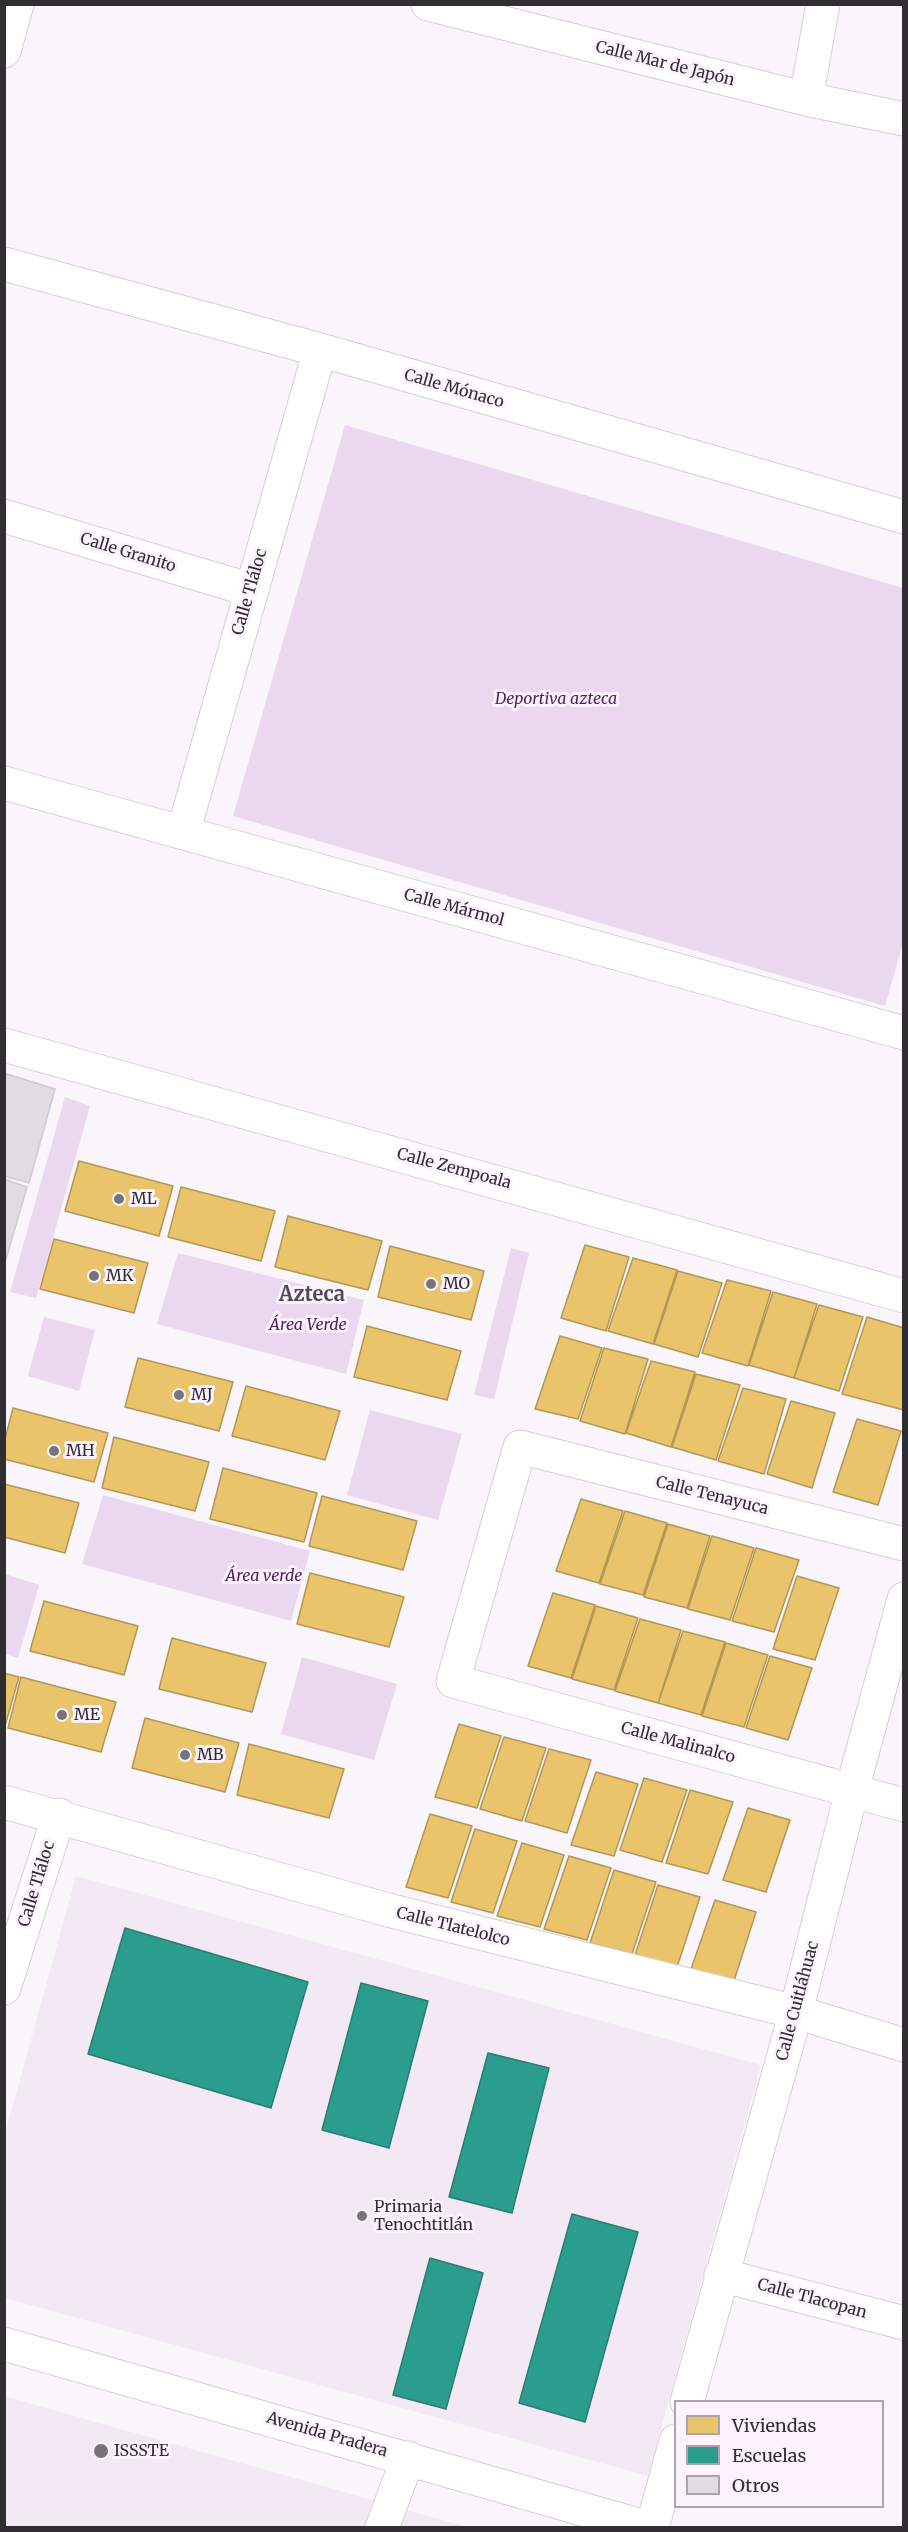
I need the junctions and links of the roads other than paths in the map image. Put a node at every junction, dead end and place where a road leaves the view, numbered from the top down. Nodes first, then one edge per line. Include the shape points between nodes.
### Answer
1 (17, 4) edge
2 (428, 4) edge
3 (823, 4) edge
4 (4, 51) edge
5 (806, 99) junction
6 (903, 119) edge
7 (4, 264) edge
8 (320, 350) junction
9 (4, 516) edge
10 (903, 517) edge
11 (250, 590) junction
12 (4, 783) edge
13 (183, 833) junction
14 (903, 1033) edge
15 (4, 1045) edge
16 (903, 1296) edge
17 (903, 1544) edge
18 (903, 1599) edge
19 (453, 1681) joint
20 (852, 1790) junction
21 (4, 1802) edge
22 (903, 1804) edge
23 (59, 1815) junction
24 (4, 1988) edge
25 (796, 2012) junction
26 (903, 2045) edge
27 (721, 2275) junction
28 (903, 2323) edge
29 (4, 2344) edge
30 (688, 2400) edge
31 (674, 2445) edge
32 (408, 2458) junction
33 (382, 2528) edge
34 (650, 2528) edge

1 - 4 street
2 - 5 street, Calle Mar de Japón
3 - 5 street
5 - 6 street, Calle Mar de Japón
7 - 8 street, Calle Mónaco
8 - 10 street, Calle Mónaco
8 - 11 street, Calle Tláloc
9 - 11 street, Calle Granito
11 - 13 street, Calle Tláloc
12 - 13 street, Calle Mármol
13 - 14 street, Calle Mármol
15 - 16 street, Calle Zempoala
17 - 19 street, Calle Tenayuca via 520,1447
18 - 20 street, Calle Cuitláhuac
19 - 20 street, Calle Malinalco
20 - 22 street, Calle Malinalco
20 - 25 street, Calle Cuitláhuac
21 - 23 street, Calle Tlatelolco
23 - 24 street, Calle Tláloc
23 - 25 street, Calle Tlatelolco via 388,1910
25 - 26 street, Calle Tlatelolco
25 - 27 street, Calle Cuitláhuac
27 - 28 street, Calle Tlacopan
27 - 30 street, Calle Cuitláhuac
29 - 32 street, Avenida Pradera
31 - 34 street
32 - 33 street
32 - 34 street, Avenida Pradera

